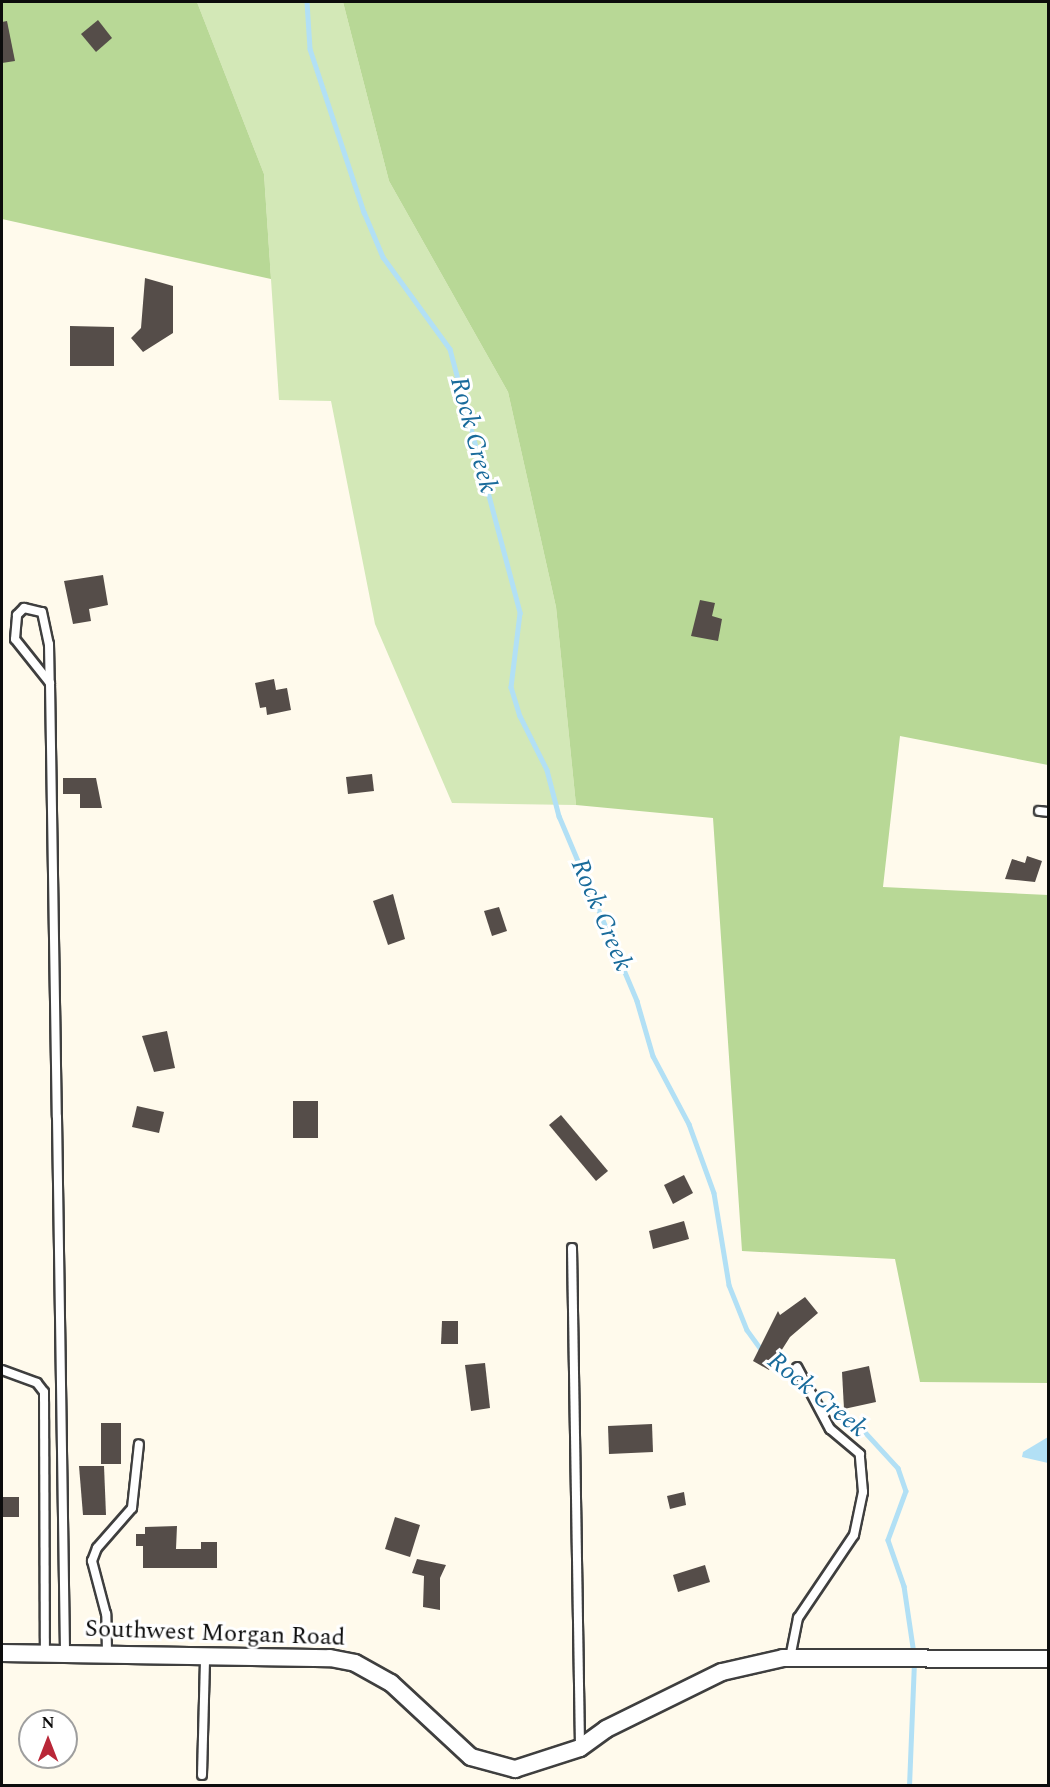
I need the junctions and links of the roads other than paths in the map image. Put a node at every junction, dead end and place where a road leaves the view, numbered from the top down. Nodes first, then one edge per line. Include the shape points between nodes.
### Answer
1 (50, 684) junction
2 (572, 1248) dead end
3 (797, 1367) dead end
4 (2, 1370) edge
5 (139, 1444) dead end
6 (45, 1652) junction
7 (65, 1652) junction
8 (2, 1653) edge
9 (106, 1653) junction
10 (205, 1657) junction
11 (790, 1658) junction
12 (1048, 1659) edge
13 (580, 1748) junction
14 (202, 1775) dead end

1 - 1 lane via 47,624 35,607 24,608 16,615 15,639
1 - 7 lane
2 - 13 lane
3 - 11 lane via 830,1429 860,1454 863,1492 854,1535 798,1618
4 - 6 lane via 37,1383 44,1392
5 - 9 lane via 132,1508 97,1548 92,1561 106,1614
6 - 7 street, Southwest Morgan Road
6 - 8 street, Southwest Morgan Road
7 - 9 street, Southwest Morgan Road
9 - 10 street, Southwest Morgan Road
10 - 13 street, Southwest Morgan Road via 330,1658 355,1664 391,1683 471,1757 492,1767 515,1769
10 - 14 lane
11 - 12 street, Southwest Morgan Road
11 - 13 street, Southwest Morgan Road via 722,1672 606,1729

